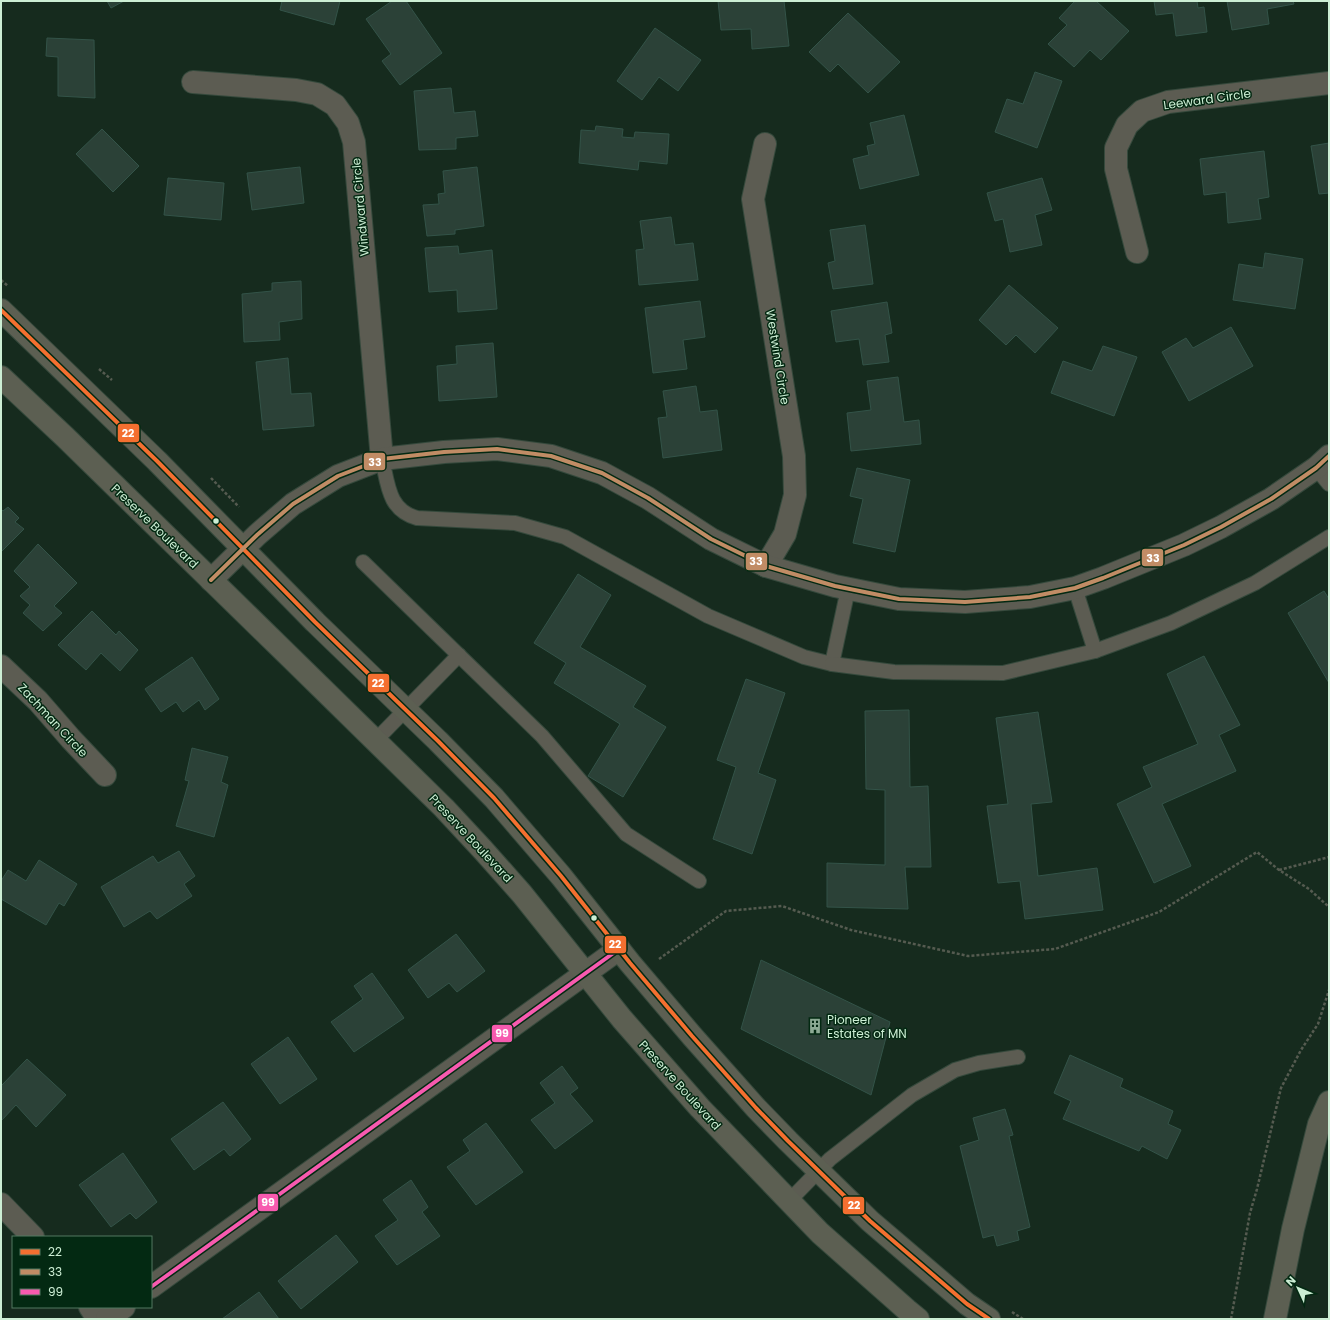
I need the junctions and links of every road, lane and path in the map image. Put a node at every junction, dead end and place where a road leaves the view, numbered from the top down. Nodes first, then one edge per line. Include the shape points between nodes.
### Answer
1 (193, 82) dead end
2 (1329, 83) edge
3 (765, 144) dead end
4 (1137, 252) dead end
5 (1, 310) edge
6 (1, 377) edge
7 (382, 459) junction
8 (1325, 469) edge
9 (1329, 537) edge
10 (243, 548) junction
11 (363, 562) dead end
12 (766, 566) junction
13 (211, 580) junction
14 (1075, 588) junction
15 (848, 589) junction
16 (1095, 651) junction
17 (459, 655) junction
18 (832, 664) junction
19 (1, 666) edge
20 (406, 710) junction
21 (375, 741) junction
22 (105, 775) dead end
23 (1329, 857) edge
24 (1279, 870) junction
25 (699, 881) dead end
26 (1329, 907) edge
27 (619, 949) junction
28 (655, 962) dead end
29 (585, 973) junction
30 (1329, 990) edge
31 (1018, 1057) dead end
32 (1329, 1102) edge
33 (818, 1170) junction
34 (789, 1201) junction
35 (1, 1204) edge
36 (32, 1236) edge
37 (152, 1286) edge
38 (91, 1308) edge
39 (123, 1308) edge
40 (98, 1319) edge
41 (107, 1319) edge
42 (918, 1319) edge
43 (989, 1319) edge
44 (1231, 1319) edge
45 (1275, 1319) edge

1 - 7 street, Windward Circle via 317,94 335,105 348,123 354,142
2 - 4 street, Leeward Circle via 1168,102 1142,111 1127,126 1116,148 1116,169
3 - 12 street, Westwind Circle via 753,199 794,456 795,496 785,534
5 - 10 street
6 - 13 street, Preserve Boulevard
7 - 10 street via 338,476 293,504
7 - 12 street via 497,449 551,456 602,473 648,498 710,539
7 - 18 lane via 393,501 398,509 407,515 417,518 515,523 565,537 708,616 804,657
8 - 14 street via 1184,545
9 - 16 lane via 1255,583 1171,623
10 - 13 street
10 - 20 street
11 - 17 lane
12 - 15 street
13 - 21 street, Preserve Boulevard
14 - 15 street via 1030,597 965,602 899,599
14 - 16 lane
15 - 18 lane
16 - 18 lane via 1002,673 894,672
17 - 20 lane
17 - 25 lane via 542,736 626,834
19 - 22 street, Zachman Circle via 38,701
20 - 21 lane
20 - 27 street via 494,798
21 - 29 street, Preserve Boulevard via 484,850
23 - 24 path
24 - 26 path via 1309,889
24 - 28 path via 1257,852 1160,912 1055,949 968,956 851,930 782,906 726,911
27 - 29 street
27 - 33 street via 751,1103
29 - 34 street, Preserve Boulevard via 700,1108
29 - 37 street
30 - 44 path via 1318,1024 1281,1088 1250,1213
31 - 33 lane via 979,1063 955,1070 912,1095
32 - 45 street via 1319,1124 1293,1229
33 - 34 lane
33 - 43 street via 870,1221
34 - 42 street, Preserve Boulevard via 820,1233
35 - 36 street
38 - 40 street
39 - 41 street

